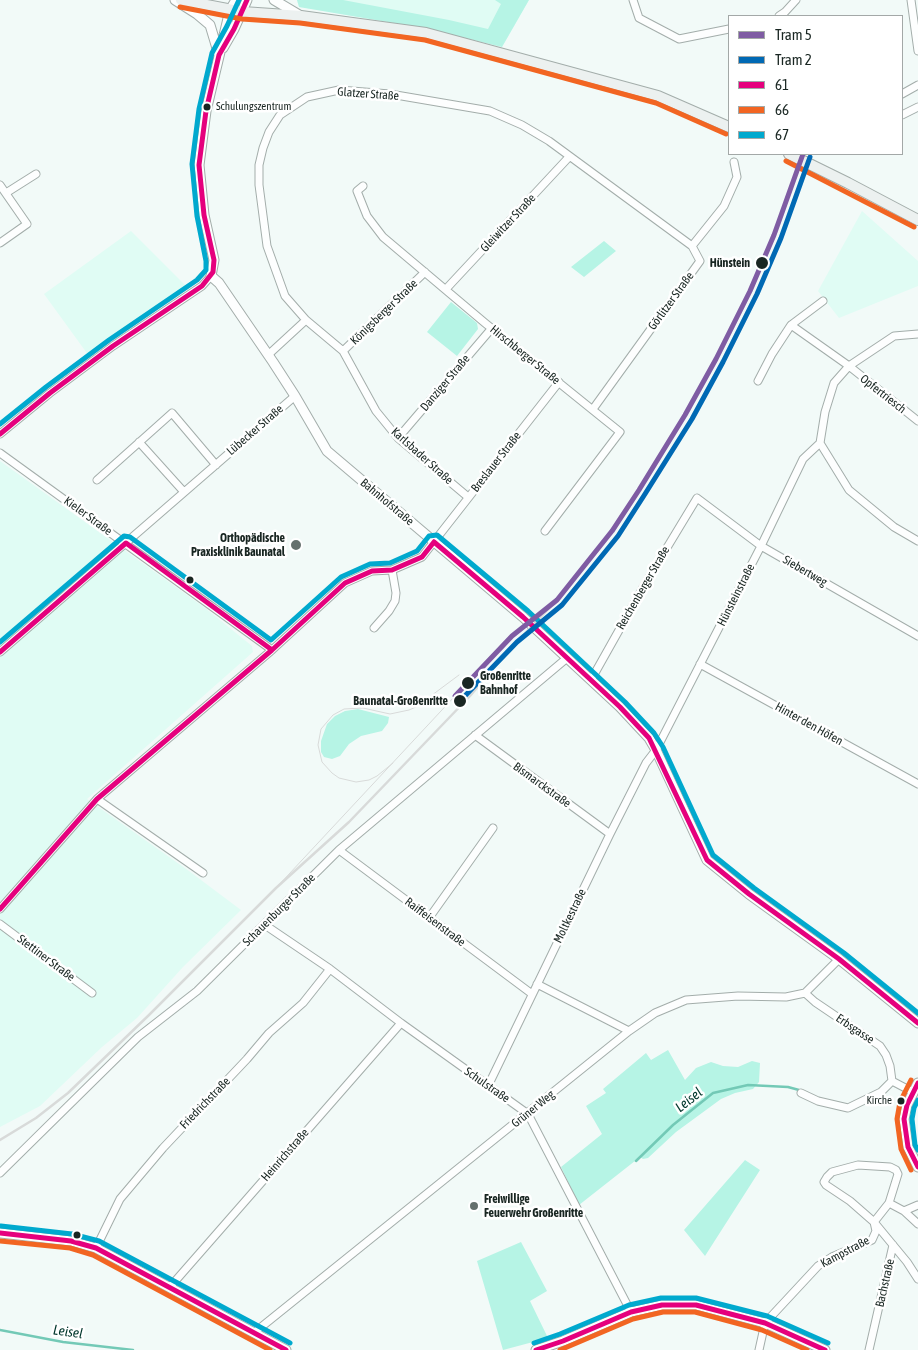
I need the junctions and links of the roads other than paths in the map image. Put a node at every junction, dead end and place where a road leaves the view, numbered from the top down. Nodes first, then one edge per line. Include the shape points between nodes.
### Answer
1 (175, 0) edge
2 (181, 0) edge
3 (236, 0) edge
4 (247, 0) edge
5 (274, 0) edge
6 (633, 0) edge
7 (796, 0) edge
8 (911, 0) edge
9 (230, 10) junction
10 (243, 12) junction
11 (781, 15) edge
12 (301, 16) junction
13 (728, 29) edge
14 (918, 51) edge
15 (219, 55) junction
16 (918, 85) edge
17 (903, 93) edge
18 (918, 107) edge
19 (903, 114) edge
20 (728, 127) edge
21 (791, 155) edge
22 (569, 157) junction
23 (734, 162) dead end
24 (36, 174) dead end
25 (363, 186) dead end
26 (2, 190) edge
27 (918, 220) edge
28 (0, 243) edge
29 (692, 246) junction
30 (425, 272) junction
31 (211, 276) junction
32 (446, 289) junction
33 (823, 302) dead end
34 (306, 320) junction
35 (791, 325) junction
36 (492, 328) junction
37 (918, 334) edge
38 (343, 351) junction
39 (268, 354) junction
40 (848, 366) junction
41 (758, 381) dead end
42 (559, 382) junction
43 (295, 396) junction
44 (592, 409) junction
45 (918, 421) edge
46 (0, 434) edge
47 (398, 438) junction
48 (139, 442) junction
49 (820, 443) junction
50 (0, 453) edge
51 (216, 465) junction
52 (97, 480) dead end
53 (184, 492) junction
54 (468, 497) junction
55 (697, 498) joint
56 (545, 531) dead end
57 (918, 541) edge
58 (434, 542) junction
59 (126, 543) junction
60 (761, 546) junction
61 (392, 570) junction
62 (374, 628) dead end
63 (918, 636) edge
64 (272, 650) junction
65 (0, 652) edge
66 (567, 658) junction
67 (700, 664) junction
68 (591, 680) junction
69 (475, 735) junction
70 (656, 750) junction
71 (918, 784) edge
72 (97, 799) junction
73 (493, 828) dead end
74 (610, 834) junction
75 (339, 850) junction
76 (203, 873) dead end
77 (0, 909) edge
78 (429, 918) junction
79 (0, 924) edge
80 (265, 925) junction
81 (839, 959) junction
82 (330, 969) junction
83 (536, 984) junction
84 (92, 992) dead end
85 (805, 992) junction
86 (532, 994) junction
87 (401, 1023) junction
88 (918, 1023) edge
89 (630, 1031) junction
90 (892, 1082) junction
91 (918, 1083) edge
92 (488, 1086) junction
93 (913, 1092) junction
94 (801, 1093) dead end
95 (528, 1114) junction
96 (918, 1167) edge
97 (0, 1173) edge
98 (889, 1203) junction
99 (918, 1205) edge
100 (904, 1211) junction
101 (874, 1222) junction
102 (918, 1224) edge
103 (0, 1233) edge
104 (893, 1245) junction
105 (96, 1248) junction
106 (918, 1279) edge
107 (170, 1287) junction
108 (631, 1312) junction
109 (765, 1323) junction
110 (255, 1332) junction
111 (562, 1346) edge
112 (286, 1350) edge
113 (536, 1350) edge
114 (759, 1350) edge
115 (825, 1350) edge
116 (869, 1350) edge

1 - 15 street via 210,25
2 - 9 main road
3 - 9 street
4 - 10 street
5 - 12 street
6 - 13 street via 640,18 679,39
7 - 11 street
8 - 14 street
9 - 10 main road
9 - 15 street
10 - 12 main road
10 - 15 street
12 - 20 main road via 426,33 658,96
15 - 31 street via 206,111 199,165 204,215 214,260
16 - 17 street
18 - 19 street
21 - 27 main road
22 - 29 street, Glatzer Straße
22 - 32 street, Gleiwitzer Straße
22 - 34 street, Glatzer Straße via 522,125 490,110 390,94 339,90 307,97 280,115 269,132 259,166 267,246 285,296
23 - 29 street via 737,178 724,206
24 - 26 street
25 - 30 street, Hirschberger Straße via 357,192 367,216 383,236
26 - 28 street via 27,224
29 - 44 street, Görlitzer Straße via 700,261
30 - 32 street, Hirschberger Straße
30 - 38 street, Königsberger Straße
31 - 39 street, Bahnhofstraße
31 - 46 street via 202,286 82,369
32 - 36 street, Hirschberger Straße
33 - 35 street
34 - 38 street, Karlsbader Straße
34 - 39 street
35 - 40 street, Opfertriesch
35 - 41 street
36 - 42 street, Hirschberger Straße
36 - 47 street, Danziger Straße
37 - 40 street via 894,336
38 - 47 street, Karlsbader Straße via 376,412
39 - 43 street, Bahnhofstraße
40 - 45 street, Opfertriesch
40 - 49 street via 834,384
42 - 44 street, Hirschberger Straße
42 - 54 street, Breslauer Straße
43 - 51 street, Lübecker Straße
43 - 58 street, Bahnhofstraße via 327,452
44 - 56 street, Hirschberger Straße via 620,432
47 - 54 street, Karlsbader Straße
48 - 51 street, Lübecker Straße via 172,413
48 - 52 street, Lübecker Straße
48 - 53 street
49 - 57 street via 849,490 894,527
49 - 60 street, Hünsteinstraße via 803,459
50 - 59 street, Kieler Straße
51 - 53 street, Lübecker Straße
53 - 59 street, Lübecker Straße
54 - 58 street, Breslauer Straße
55 - 60 street, Siebertweg
55 - 68 street, Reichenberger Straße via 644,584
58 - 61 street via 422,557
58 - 66 street, Bahnhofstraße
59 - 64 street, Kieler Straße
59 - 65 street, Lübecker Straße
60 - 63 street, Siebertweg
60 - 67 street, Hünsteinstraße
61 - 62 street via 395,601
61 - 64 street via 372,571 345,583
64 - 72 street
66 - 68 street, Bahnhofstraße
66 - 69 street, Schauenburger Straße
67 - 70 street, Hünsteinstraße
67 - 71 street, Hinter den Höfen
68 - 70 street, Bahnhofstraße via 620,706
69 - 74 street, Bismarckstraße
69 - 75 street, Schauenburger Straße
70 - 74 street, Moltkestraße via 646,763
70 - 81 street, Bahnhofstraße via 708,860
72 - 76 street
72 - 77 street
73 - 78 street
74 - 83 street, Moltkestraße
75 - 78 street, Raiffeisenstraße
75 - 80 street, Schauenburger Straße
78 - 86 street, Raiffeisenstraße
79 - 84 street, Stettiner Straße
80 - 82 street, Schulstraße
80 - 97 street, Schauenburger Straße via 197,991 138,1037
81 - 85 street
81 - 88 street, Bahnhofstraße
82 - 87 street, Schulstraße
82 - 105 street, Friedrichstraße via 303,1003 269,1033 120,1199
83 - 86 street, Moltkestraße
83 - 89 street
85 - 89 street, Grüner Weg via 786,997 686,1000 655,1013
85 - 90 street, Erbsgasse via 880,1046 890,1066
86 - 92 street, Moltkestraße
87 - 92 street, Schulstraße
87 - 107 street, Heinrichstraße
89 - 95 street, Grüner Weg
90 - 93 street
90 - 94 street via 881,1092 848,1108
91 - 93 street
92 - 95 street, Schulstraße
93 - 96 street via 904,1119 908,1147
95 - 108 street, Schulstraße
95 - 110 street, Grüner Weg
98 - 100 street
98 - 101 street
98 - 101 street, Bachstraße via 898,1174 890,1167 858,1165 832,1172 826,1177 824,1182
99 - 100 street
100 - 102 street
101 - 104 street, Bachstraße
101 - 109 street, Kampstraße via 876,1231 872,1240 818,1266
103 - 105 street via 70,1241
104 - 106 street
104 - 116 street, Bachstraße
105 - 107 street
107 - 110 street
108 - 109 street via 662,1305 696,1305
108 - 111 street
109 - 114 street
109 - 115 street
110 - 112 street
111 - 113 street

